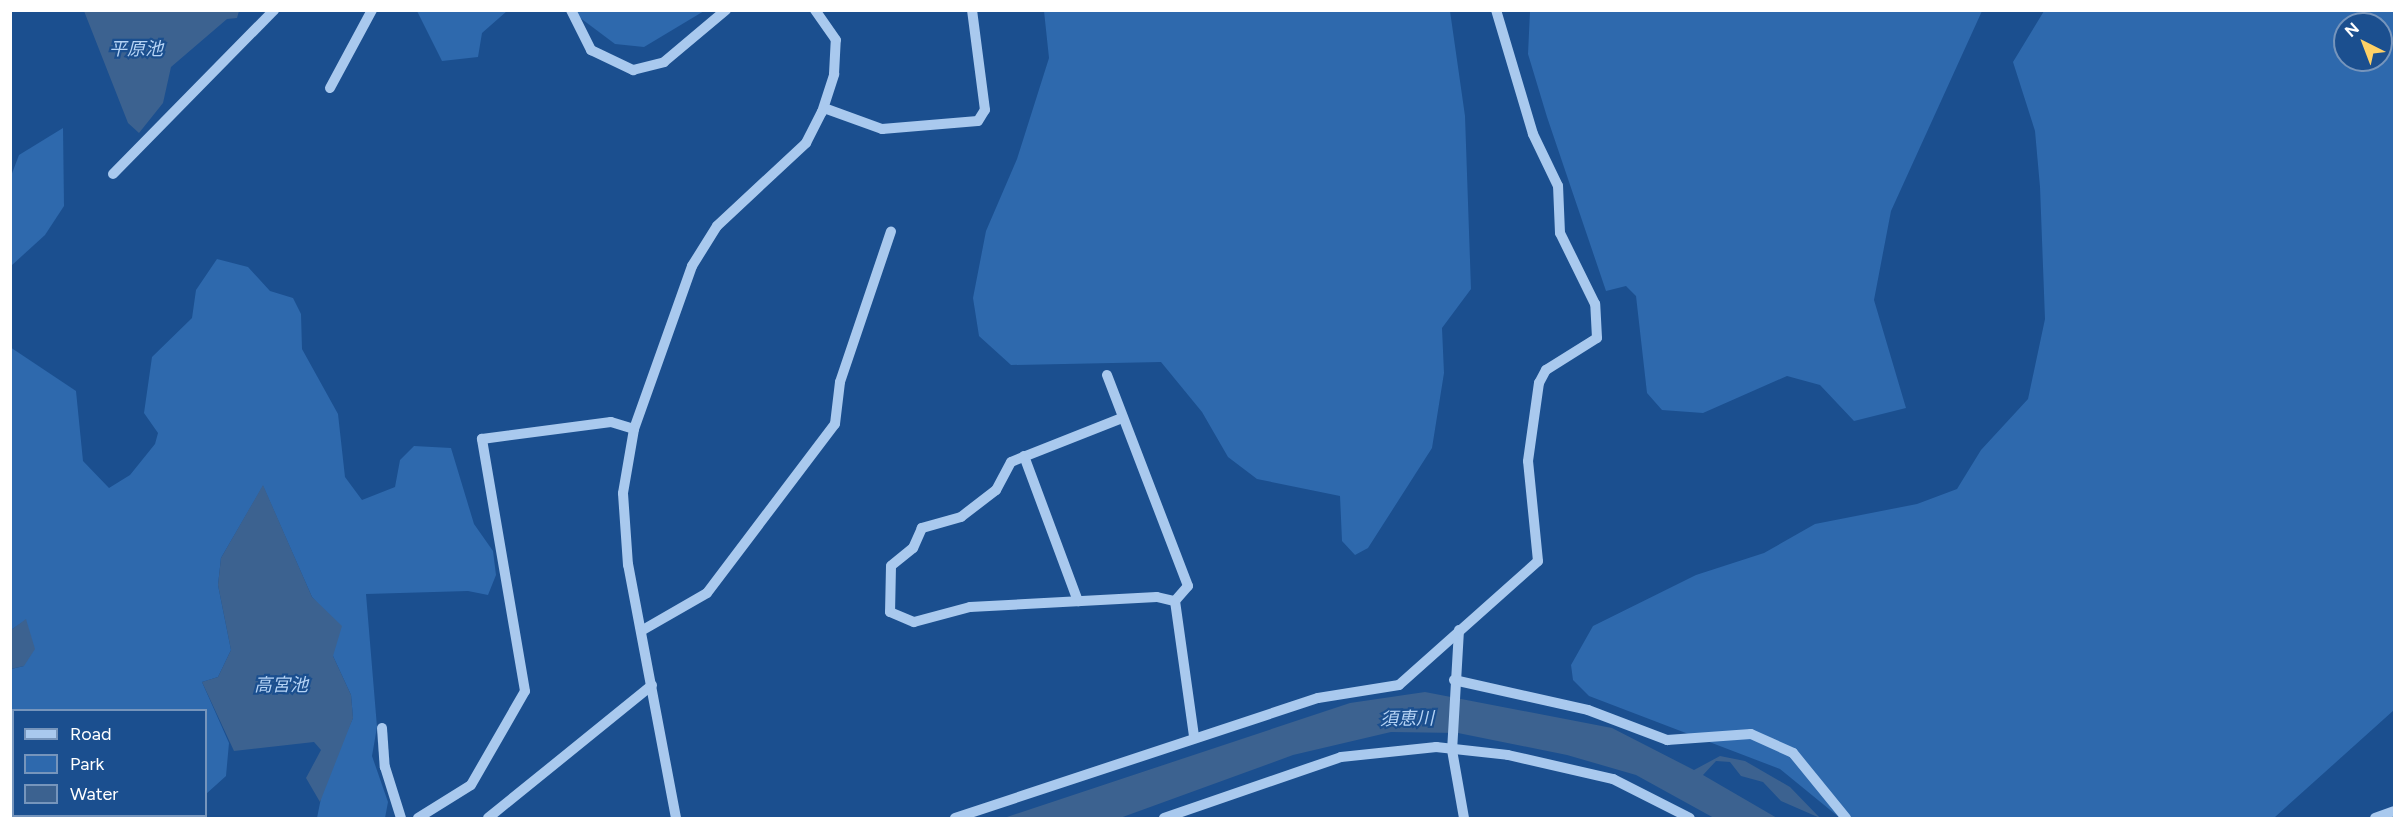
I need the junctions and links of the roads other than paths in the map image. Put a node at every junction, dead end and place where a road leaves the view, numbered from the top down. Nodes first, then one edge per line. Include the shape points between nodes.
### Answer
1 (274, 10) edge
2 (372, 10) edge
3 (571, 10) edge
4 (726, 10) edge
5 (815, 10) edge
6 (972, 10) edge
7 (1496, 10) edge
8 (330, 88) dead end
9 (824, 108) junction
10 (113, 174) dead end
11 (891, 231) dead end
12 (1107, 375) dead end
13 (1122, 418) junction
14 (634, 429) junction
15 (1024, 456) junction
16 (1078, 601) junction
17 (1175, 601) junction
18 (1459, 630) junction
19 (640, 631) junction
20 (1453, 684) junction
21 (652, 685) junction
22 (382, 728) dead end
23 (1194, 737) junction
24 (1452, 750) junction
25 (2394, 811) edge
26 (401, 819) edge
27 (418, 819) edge
28 (488, 819) edge
29 (676, 819) edge
30 (955, 819) edge
31 (1164, 819) edge
32 (1464, 819) edge
33 (1690, 819) edge
34 (1846, 819) edge
35 (2374, 819) edge

1 - 10 street
2 - 8 street
3 - 4 street via 591,50 633,70 664,62
5 - 9 street via 836,40
6 - 9 street via 985,110 978,121 882,129
7 - 18 street via 1533,134 1558,186 1560,233 1595,304 1597,338 1546,370 1539,383 1528,461 1538,561
9 - 14 street via 806,143 717,226 692,266
11 - 19 street via 840,382 835,424 707,593
12 - 13 street
13 - 15 street
13 - 17 street via 1188,586
14 - 19 street via 623,493 623,531
14 - 27 street via 611,422 482,439 525,691 471,785
15 - 16 street
15 - 16 street via 1011,462 996,490 961,517 921,528 913,548 891,566 890,612 914,622 970,607
16 - 17 street via 1157,597
17 - 23 street
18 - 20 street
18 - 23 street via 1399,685 1318,698
19 - 21 street
20 - 24 street
20 - 34 street via 1588,710 1667,740 1751,734 1798,758
21 - 28 street
21 - 29 street
22 - 26 street via 385,767
23 - 30 street
24 - 31 street via 1357,753
24 - 32 street
24 - 33 street via 1508,755 1613,779
25 - 35 street

